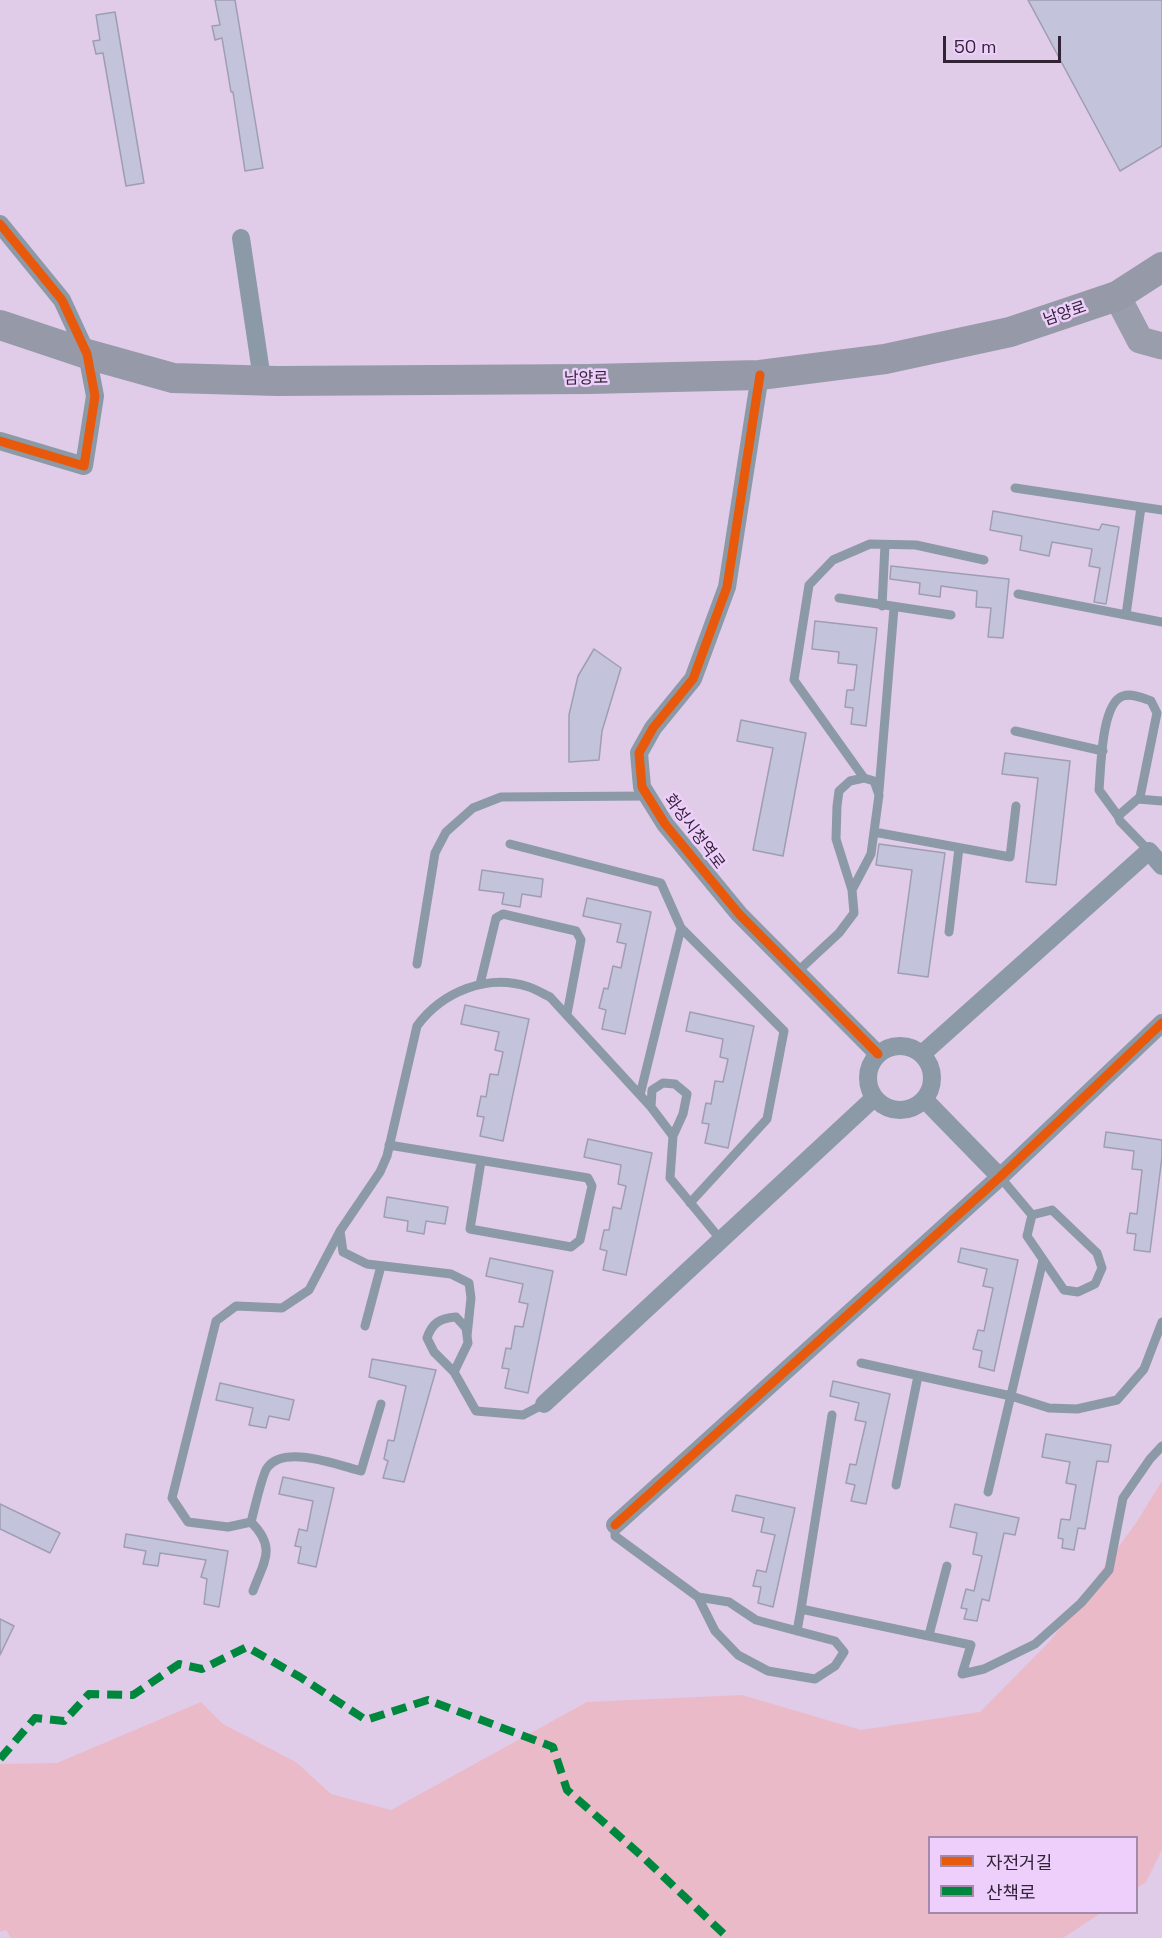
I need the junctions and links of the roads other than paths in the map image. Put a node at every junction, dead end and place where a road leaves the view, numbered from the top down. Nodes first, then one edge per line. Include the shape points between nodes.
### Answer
1 (0, 224) edge
2 (241, 238) dead end
3 (1162, 267) edge
4 (1117, 296) junction
5 (0, 325) edge
6 (1162, 346) edge
7 (87, 354) junction
8 (760, 375) junction
9 (262, 380) junction
10 (0, 441) edge
11 (1015, 488) dead end
12 (1141, 507) junction
13 (1162, 510) edge
14 (885, 545) junction
15 (984, 560) dead end
16 (1017, 594) dead end
17 (839, 598) dead end
18 (882, 606) junction
19 (894, 608) junction
20 (951, 615) dead end
21 (1126, 615) junction
22 (1162, 622) edge
23 (1015, 731) dead end
24 (1103, 751) junction
25 (864, 778) junction
26 (878, 792) junction
27 (648, 796) junction
28 (1138, 799) junction
29 (1162, 801) edge
30 (1016, 806) dead end
31 (1118, 816) junction
32 (874, 832) junction
33 (510, 844) dead end
34 (959, 848) junction
35 (1149, 851) junction
36 (1162, 866) edge
37 (852, 890) junction
38 (681, 928) junction
39 (949, 932) dead end
40 (417, 964) dead end
41 (797, 972) junction
42 (480, 984) junction
43 (567, 1014) junction
44 (1162, 1023) edge
45 (878, 1054) junction
46 (922, 1054) junction
47 (640, 1095) junction
48 (874, 1098) junction
49 (924, 1099) junction
50 (651, 1107) junction
51 (673, 1136) junction
52 (389, 1145) junction
53 (480, 1161) junction
54 (1000, 1177) junction
55 (690, 1203) junction
56 (1032, 1215) junction
57 (340, 1231) junction
58 (722, 1240) junction
59 (1043, 1260) junction
60 (381, 1266) junction
61 (1162, 1322) edge
62 (365, 1326) dead end
63 (467, 1336) junction
64 (861, 1363) dead end
65 (453, 1372) junction
66 (918, 1376) junction
67 (1011, 1396) junction
68 (381, 1404) dead end
69 (544, 1404) joint
70 (832, 1415) dead end
71 (1162, 1446) edge
72 (896, 1485) dead end
73 (988, 1492) dead end
74 (251, 1522) junction
75 (615, 1525) joint
76 (947, 1566) dead end
77 (253, 1591) dead end
78 (698, 1597) junction
79 (801, 1610) junction
80 (796, 1630) junction
81 (929, 1635) junction

1 - 7 street via 62,300
2 - 9 street
3 - 4 main road, 남양로
4 - 6 street via 1140,340
4 - 8 main road, 남양로 via 1010,332 958,344 885,359
5 - 7 main road, 남양로
7 - 9 main road, 남양로 via 173,378
7 - 10 street via 95,396 84,466
8 - 9 main road, 남양로
8 - 27 street, 화성시청역로 via 727,586 693,679 653,728 639,753 642,787
11 - 12 lane
12 - 13 lane
12 - 21 lane
14 - 15 lane via 916,545
14 - 18 lane
14 - 25 lane via 870,544 833,560 809,585 794,680
16 - 21 lane
17 - 18 lane
18 - 19 lane
19 - 20 lane
19 - 26 lane
21 - 22 lane
23 - 24 lane
24 - 28 lane via 1107,717 1114,701 1137,696 1151,701 1157,713
24 - 31 lane via 1099,790
25 - 26 lane via 874,781
25 - 37 lane via 850,781 839,791 837,806 836,839
26 - 32 lane
27 - 40 lane via 501,797 473,808 446,832 435,854
27 - 41 street, 화성시청역로 via 666,824 740,914
28 - 29 lane
28 - 31 lane
30 - 34 lane via 1010,857
31 - 35 lane
32 - 34 lane
32 - 37 lane via 871,854
33 - 38 lane via 661,883
34 - 39 lane
35 - 36 street
35 - 46 street
37 - 41 lane via 854,913 839,933
38 - 47 lane
38 - 55 lane via 784,1031 767,1119
41 - 45 street, 화성시청역로
42 - 43 lane via 529,987 550,997
42 - 43 lane via 496,918 503,914 576,931 581,940
42 - 52 lane via 448,995 417,1026
43 - 47 lane
44 - 54 street
45 - 46 street via 895,1046 906,1046
45 - 48 street via 868,1072
46 - 49 street via 933,1076 932,1087
47 - 50 lane
48 - 49 street via 888,1108 902,1111
48 - 58 street
49 - 54 street
50 - 51 lane
50 - 51 lane via 652,1090 663,1083 675,1084 687,1094
51 - 55 lane via 670,1178
52 - 53 lane
52 - 57 lane via 380,1172
53 - 53 lane via 588,1178 592,1186 580,1240 571,1247 470,1229
54 - 56 lane
54 - 75 street
55 - 58 lane
56 - 59 lane via 1027,1236
56 - 59 lane via 1052,1210 1097,1253 1102,1269 1095,1284 1078,1292 1064,1290
57 - 60 lane via 343,1252
57 - 74 lane via 309,1290 282,1308 236,1306 216,1321 172,1498 188,1522 228,1527
58 - 69 street
59 - 67 lane
60 - 62 lane
60 - 63 lane via 451,1275 469,1283
61 - 67 lane via 1144,1369 1118,1400 1068,1409 1049,1408
63 - 65 lane via 468,1343
63 - 65 lane via 466,1328 456,1317 444,1318 430,1329 427,1338 434,1352
64 - 66 lane
65 - 69 lane via 476,1411 523,1415
66 - 67 lane
66 - 72 lane
67 - 73 lane
68 - 74 lane via 361,1470 298,1455 281,1458 268,1467
70 - 79 lane
71 - 81 lane via 1123,1498 1109,1570 1035,1644 984,1669 962,1674 971,1645
74 - 77 lane via 262,1533 267,1549
75 - 78 lane via 615,1536
76 - 81 lane
78 - 80 lane via 729,1602 756,1620
78 - 80 lane via 716,1631 738,1655 768,1671 816,1679 835,1666 843,1652 835,1641
79 - 80 lane
79 - 81 lane

